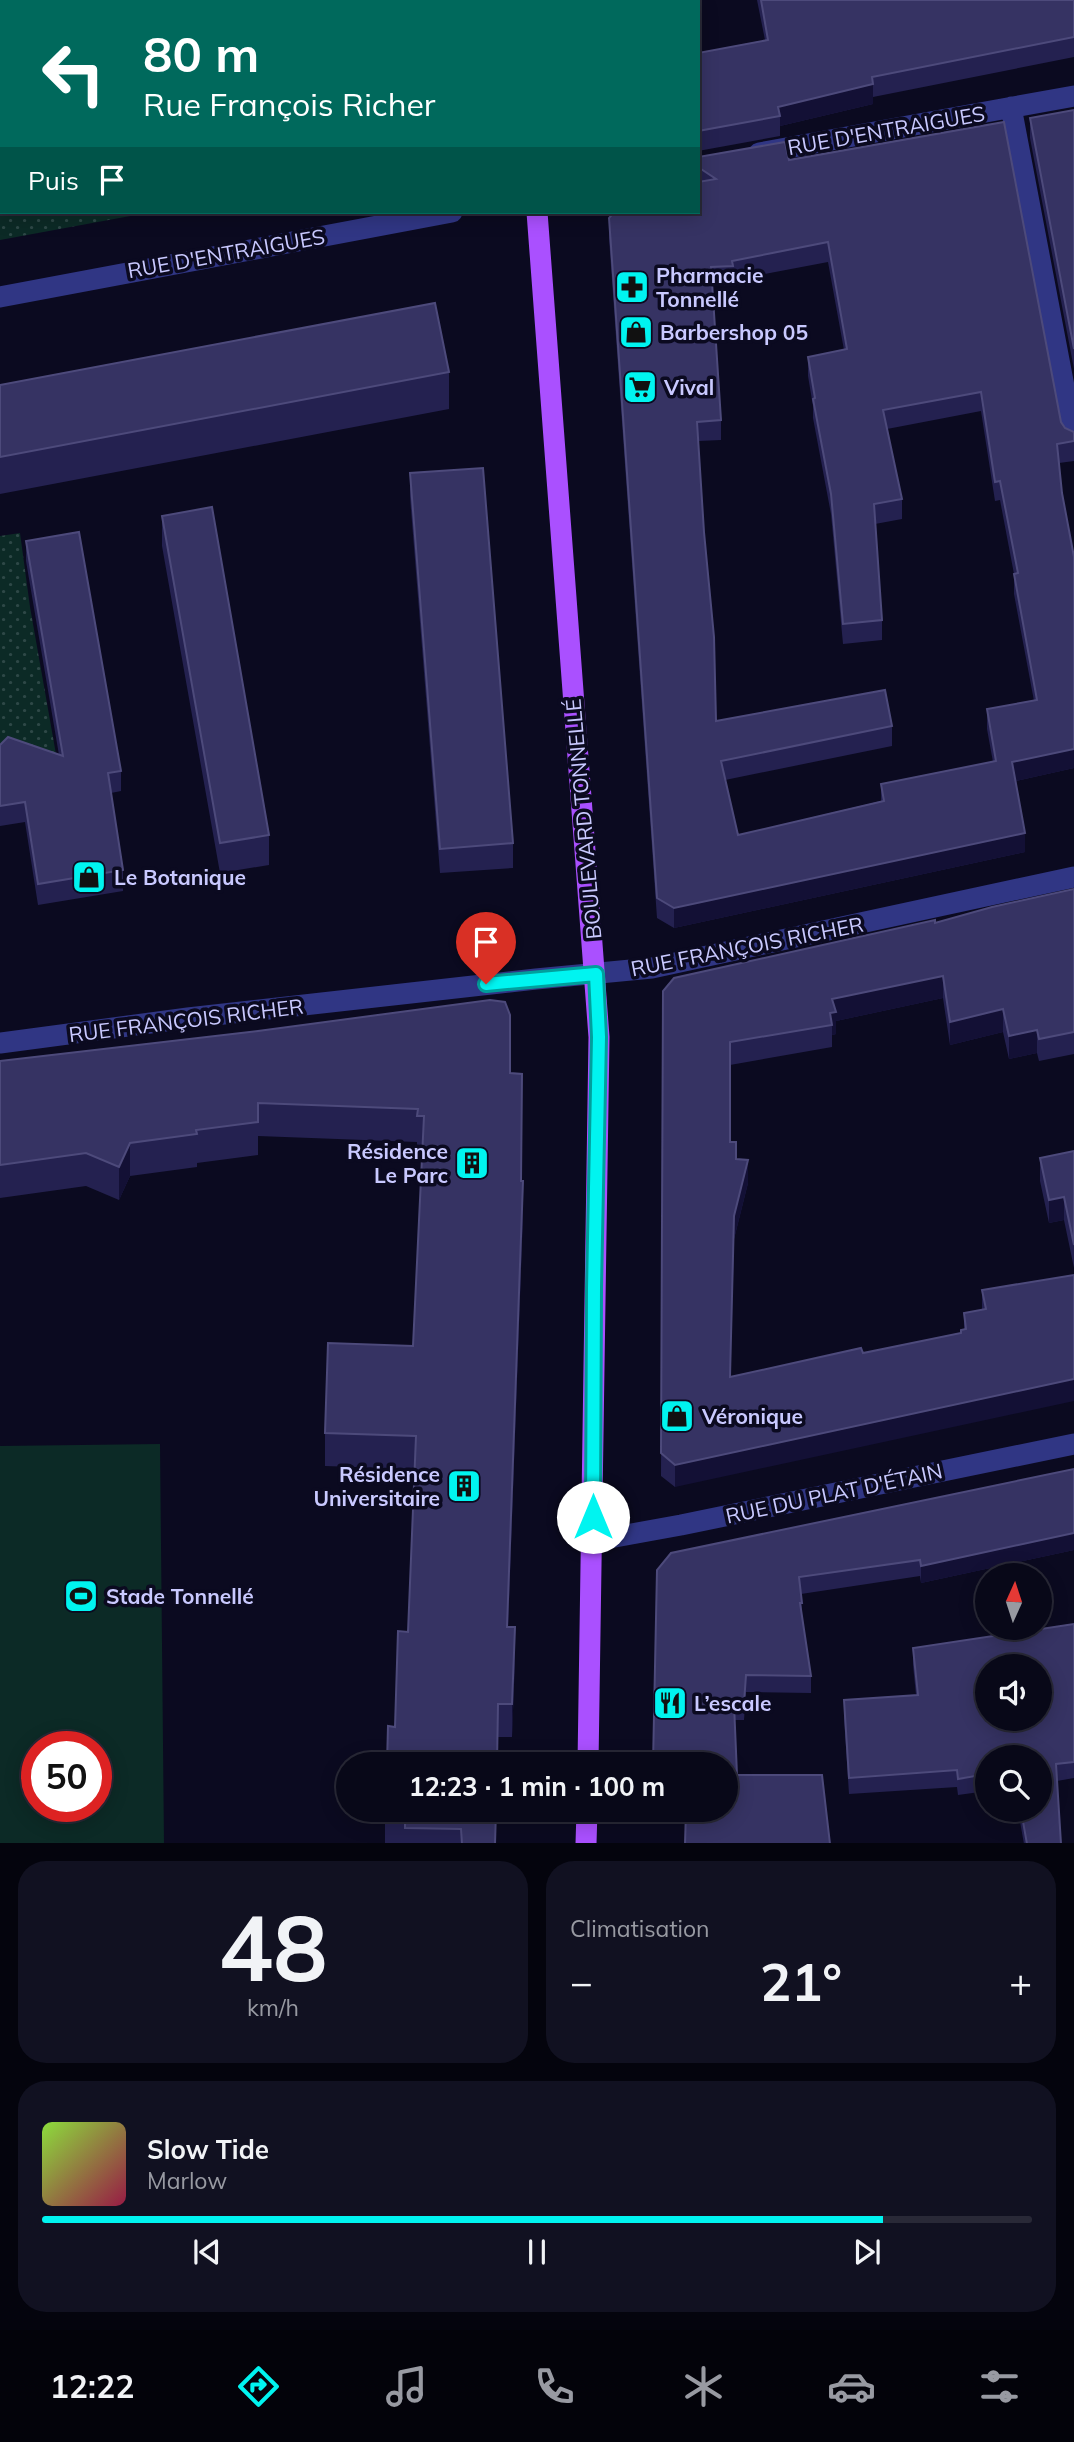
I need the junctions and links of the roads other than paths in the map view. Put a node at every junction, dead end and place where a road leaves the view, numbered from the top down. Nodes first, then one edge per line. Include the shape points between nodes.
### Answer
1 (1074, 96) edge
2 (1011, 107) junction
3 (739, 156) edge
4 (441, 214) edge
5 (537, 214) edge
6 (0, 297) edge
7 (1074, 439) edge
8 (1074, 877) edge
9 (596, 974) junction
10 (0, 1043) edge
11 (1074, 1444) edge
12 (593, 1541) junction
13 (587, 1752) edge
14 (587, 1822) edge
15 (586, 1843) edge

1 - 2 street, RUE D'ENTRAIGUES
2 - 3 street, RUE D'ENTRAIGUES
2 - 7 street
4 - 6 street, RUE D'ENTRAIGUES
5 - 9 main road, BOULEVARD TONNELLÉ
8 - 9 street, RUE FRANÇOIS RICHER via 652,968
9 - 10 street, RUE FRANÇOIS RICHER
9 - 12 main road, BOULEVARD TONNELLÉ
11 - 12 street, RUE DU PLAT D'ÉTAIN
12 - 13 main road, BOULEVARD TONNELLÉ
14 - 15 main road

